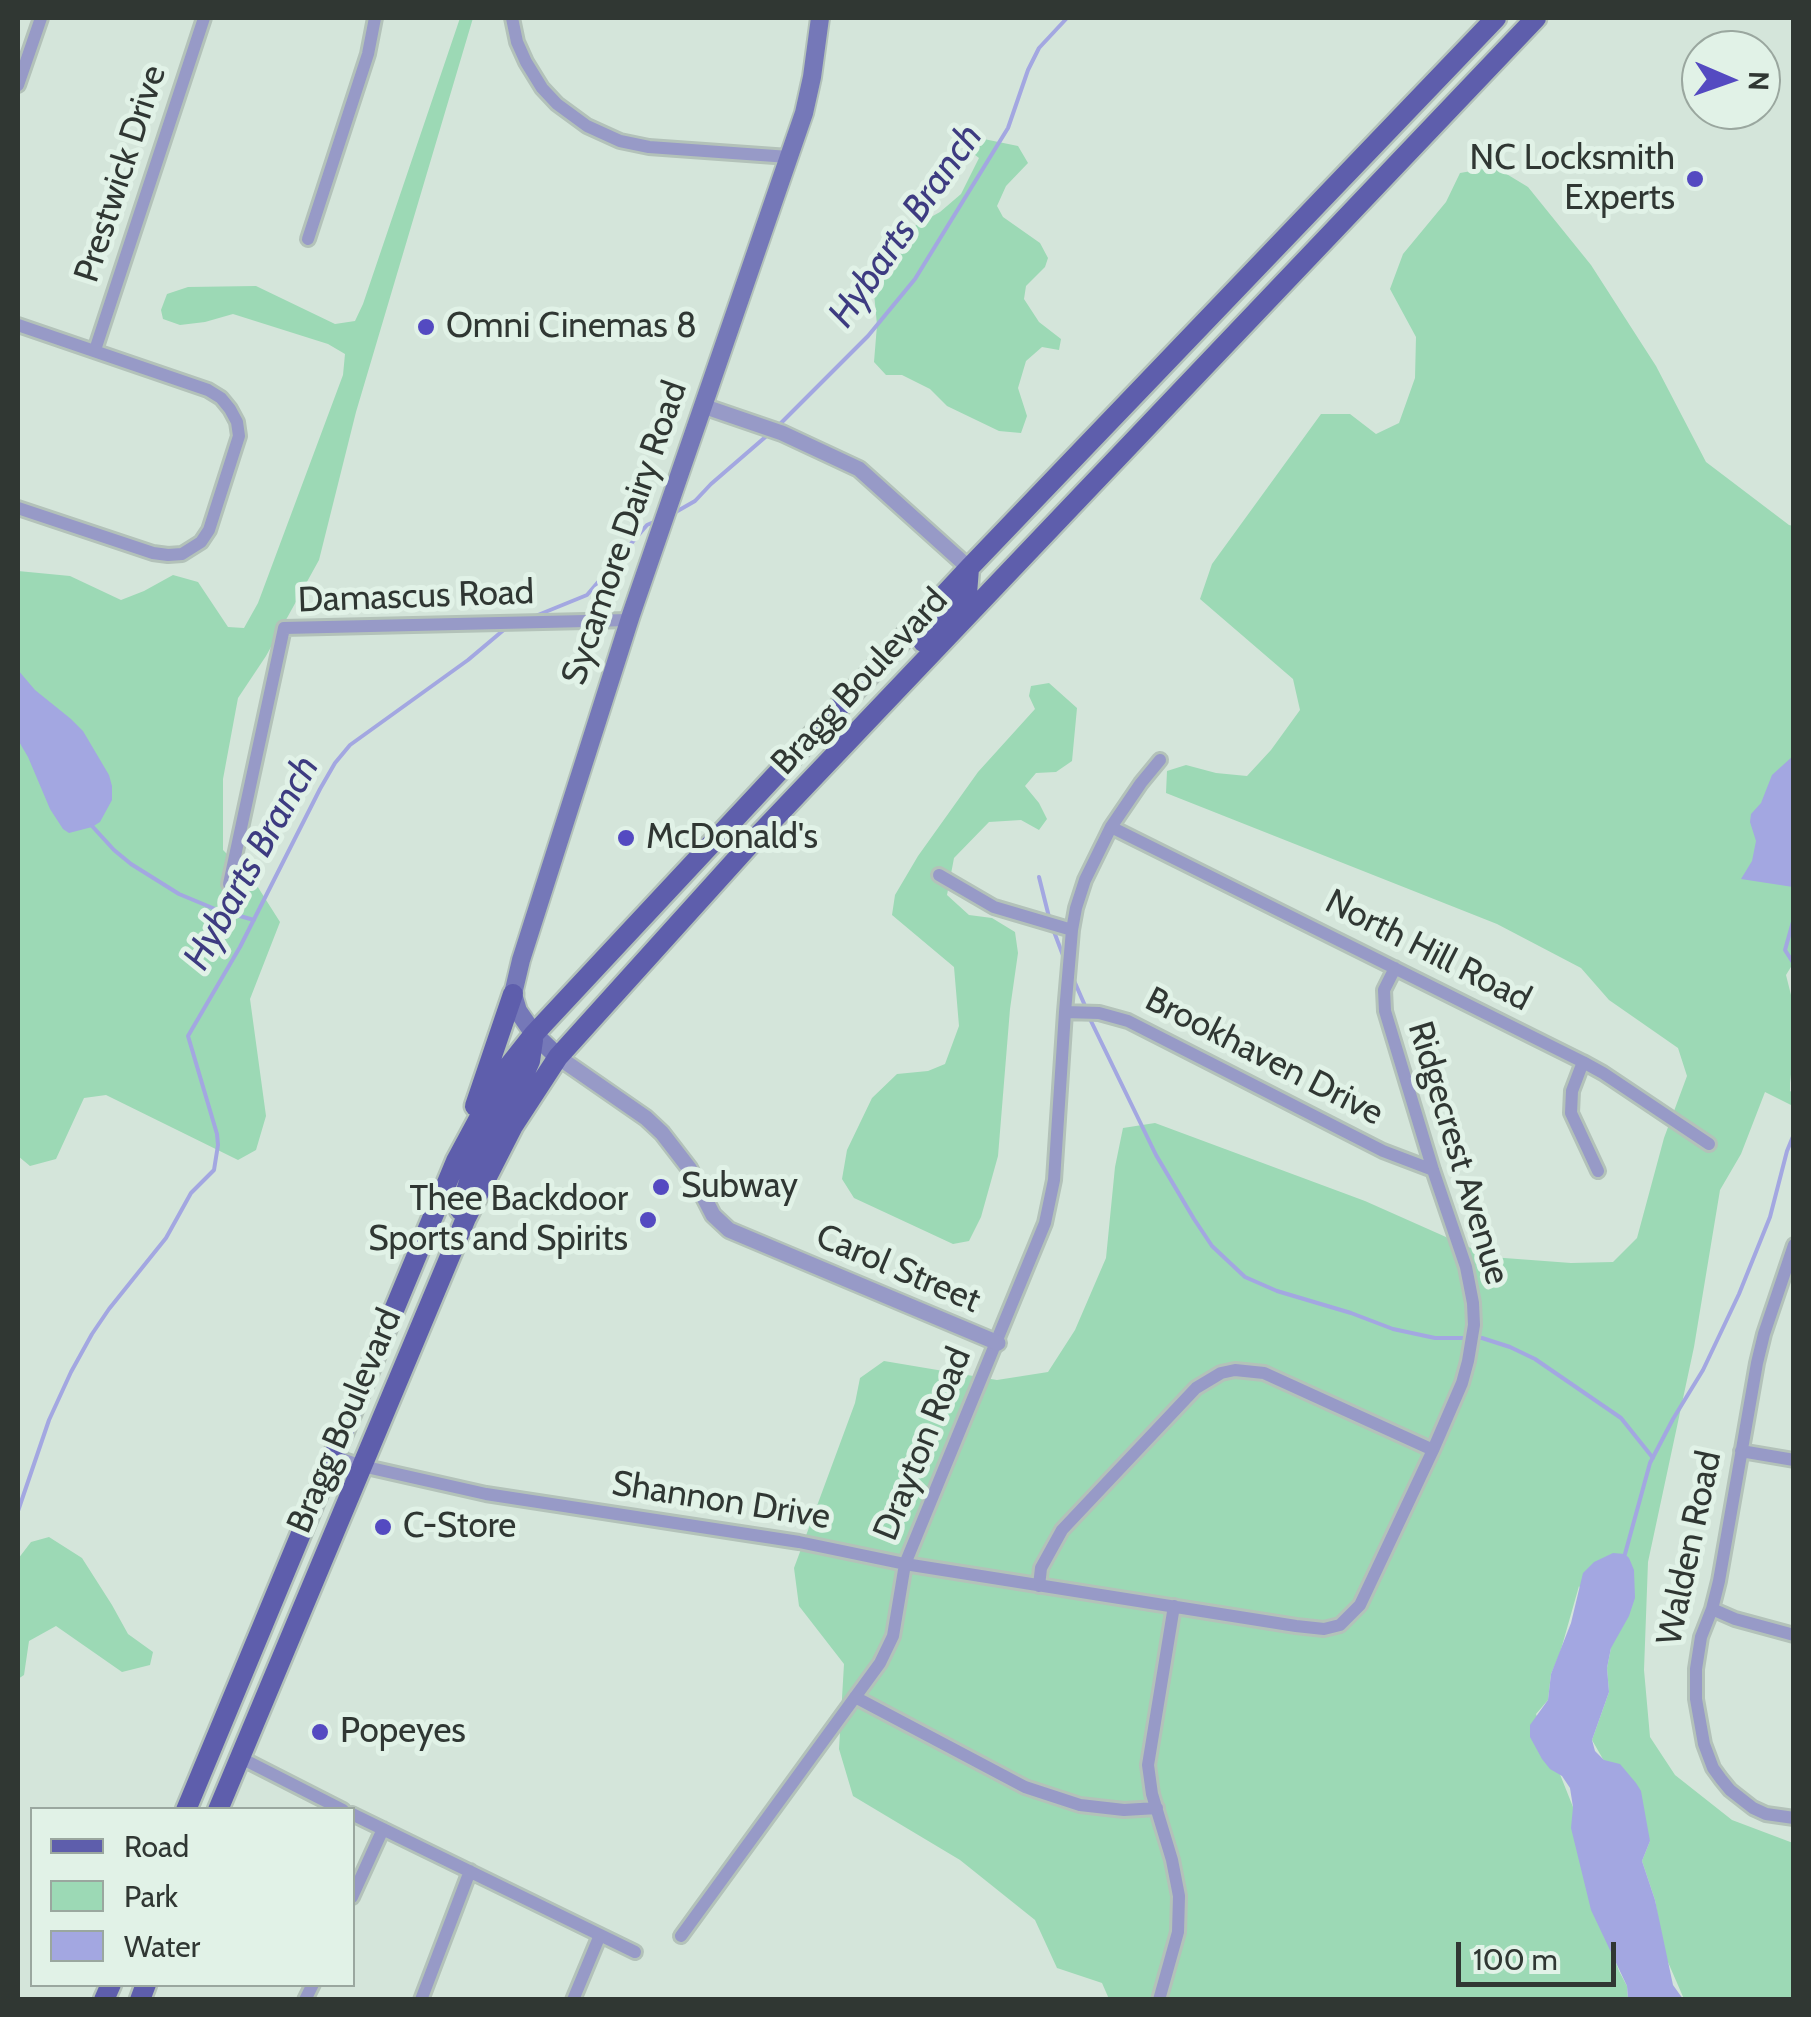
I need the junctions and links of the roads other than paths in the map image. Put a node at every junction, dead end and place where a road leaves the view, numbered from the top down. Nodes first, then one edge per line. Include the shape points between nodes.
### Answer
1 (40, 18) edge
2 (204, 18) edge
3 (375, 18) edge
4 (512, 18) edge
5 (820, 18) edge
6 (1496, 18) edge
7 (1536, 18) edge
8 (18, 85) edge
9 (789, 156) junction
10 (308, 239) dead end
11 (18, 325) edge
12 (95, 350) junction
13 (1166, 363) junction
14 (702, 406) junction
15 (1074, 501) junction
16 (18, 508) edge
17 (969, 568) junction
18 (629, 620) junction
19 (1160, 760) dead end
20 (817, 774) junction
21 (1111, 827) junction
22 (938, 875) dead end
23 (229, 884) dead end
24 (1072, 930) junction
25 (1395, 968) junction
26 (512, 994) junction
27 (1065, 1012) junction
28 (534, 1034) junction
29 (558, 1057) junction
30 (1583, 1062) junction
31 (1710, 1144) dead end
32 (456, 1161) junction
33 (1433, 1170) junction
34 (1598, 1171) dead end
35 (1794, 1245) edge
36 (439, 1281) junction
37 (1787, 1284) edge
38 (998, 1342) junction
39 (1433, 1450) junction
40 (1741, 1451) junction
41 (332, 1456) junction
42 (1794, 1460) edge
43 (362, 1466) junction
44 (906, 1564) junction
45 (1039, 1586) junction
46 (1174, 1606) junction
47 (1712, 1610) junction
48 (1340, 1625) joint
49 (1794, 1635) edge
50 (855, 1697) junction
51 (239, 1757) junction
52 (187, 1807) edge
53 (219, 1807) edge
54 (336, 1807) edge
55 (1157, 1808) junction
56 (355, 1815) edge
57 (1794, 1818) edge
58 (383, 1829) junction
59 (470, 1872) junction
60 (355, 1890) edge
61 (600, 1934) junction
62 (681, 1936) dead end
63 (635, 1952) dead end
64 (421, 2000) edge
65 (573, 2000) edge
66 (1159, 2000) edge

1 - 8 street
2 - 12 street, Prestwick Drive
3 - 10 street
4 - 9 street via 542,88 596,131 649,148
5 - 9 main road, Sycamore Dairy Road via 809,90
6 - 13 main road, Bragg Boulevard
7 - 15 main road, Bragg Boulevard
9 - 14 main road, Sycamore Dairy Road
11 - 12 street
12 - 16 street via 202,387 230,409 240,436 209,530 196,547 168,555
13 - 15 main road via 1160,386 1078,475 1071,486
13 - 17 main road, Bragg Boulevard
14 - 17 street via 859,469
14 - 18 main road, Sycamore Dairy Road
15 - 20 main road, Bragg Boulevard
17 - 20 main road via 967,594 824,750
17 - 28 main road, Bragg Boulevard
18 - 23 street, Damascus Road via 284,628
18 - 26 main road, Sycamore Dairy Road
19 - 21 street, Drayton Road
20 - 29 main road, Bragg Boulevard
21 - 24 street, Drayton Road
21 - 25 street, North Hill Road
22 - 24 street via 994,907
24 - 27 street, Drayton Road
25 - 30 street, North Hill Road
25 - 33 street, Ridgecrest Avenue via 1384,990 1384,1011
26 - 28 main road
26 - 32 main road
27 - 33 street, Brookhaven Drive via 1128,1021
27 - 38 street, Drayton Road via 1050,1202
28 - 29 main road
28 - 32 main road, Bragg Boulevard via 504,1072
28 - 36 main road via 522,1080 480,1150
29 - 36 main road, Bragg Boulevard via 513,1126
29 - 38 street, Carol Street via 662,1133 729,1230
30 - 31 street, North Hill Road
30 - 34 street via 1571,1113
32 - 41 main road, Bragg Boulevard
33 - 39 street, Ridgecrest Avenue via 1466,1267 1474,1325 1462,1382
35 - 37 street, Walden Road
36 - 43 main road, Bragg Boulevard
37 - 40 street, Walden Road via 1764,1334
38 - 44 street, Drayton Road
39 - 45 street via 1264,1374 1221,1373 1196,1388 1062,1530
39 - 48 street, Ridgecrest Avenue via 1360,1605
40 - 42 street
40 - 47 street, Walden Road
41 - 43 street, Shannon Drive
41 - 52 main road, Bragg Boulevard
43 - 44 street, Shannon Drive via 486,1494
43 - 51 main road, Bragg Boulevard
44 - 45 street, Shannon Drive
44 - 50 street, Drayton Road via 893,1636
45 - 46 street, Shannon Drive
46 - 48 street, Shannon Drive via 1296,1626
46 - 55 street via 1148,1765
47 - 49 street
47 - 57 street, Walden Road via 1696,1669 1708,1755 1741,1800 1766,1814
50 - 55 street via 1024,1787 1080,1805
50 - 62 street, Drayton Road
51 - 53 main road, Bragg Boulevard
51 - 54 street
55 - 66 street via 1180,1910
56 - 58 street
58 - 59 street
58 - 60 street
59 - 61 street
59 - 64 street
61 - 63 street
61 - 65 street

